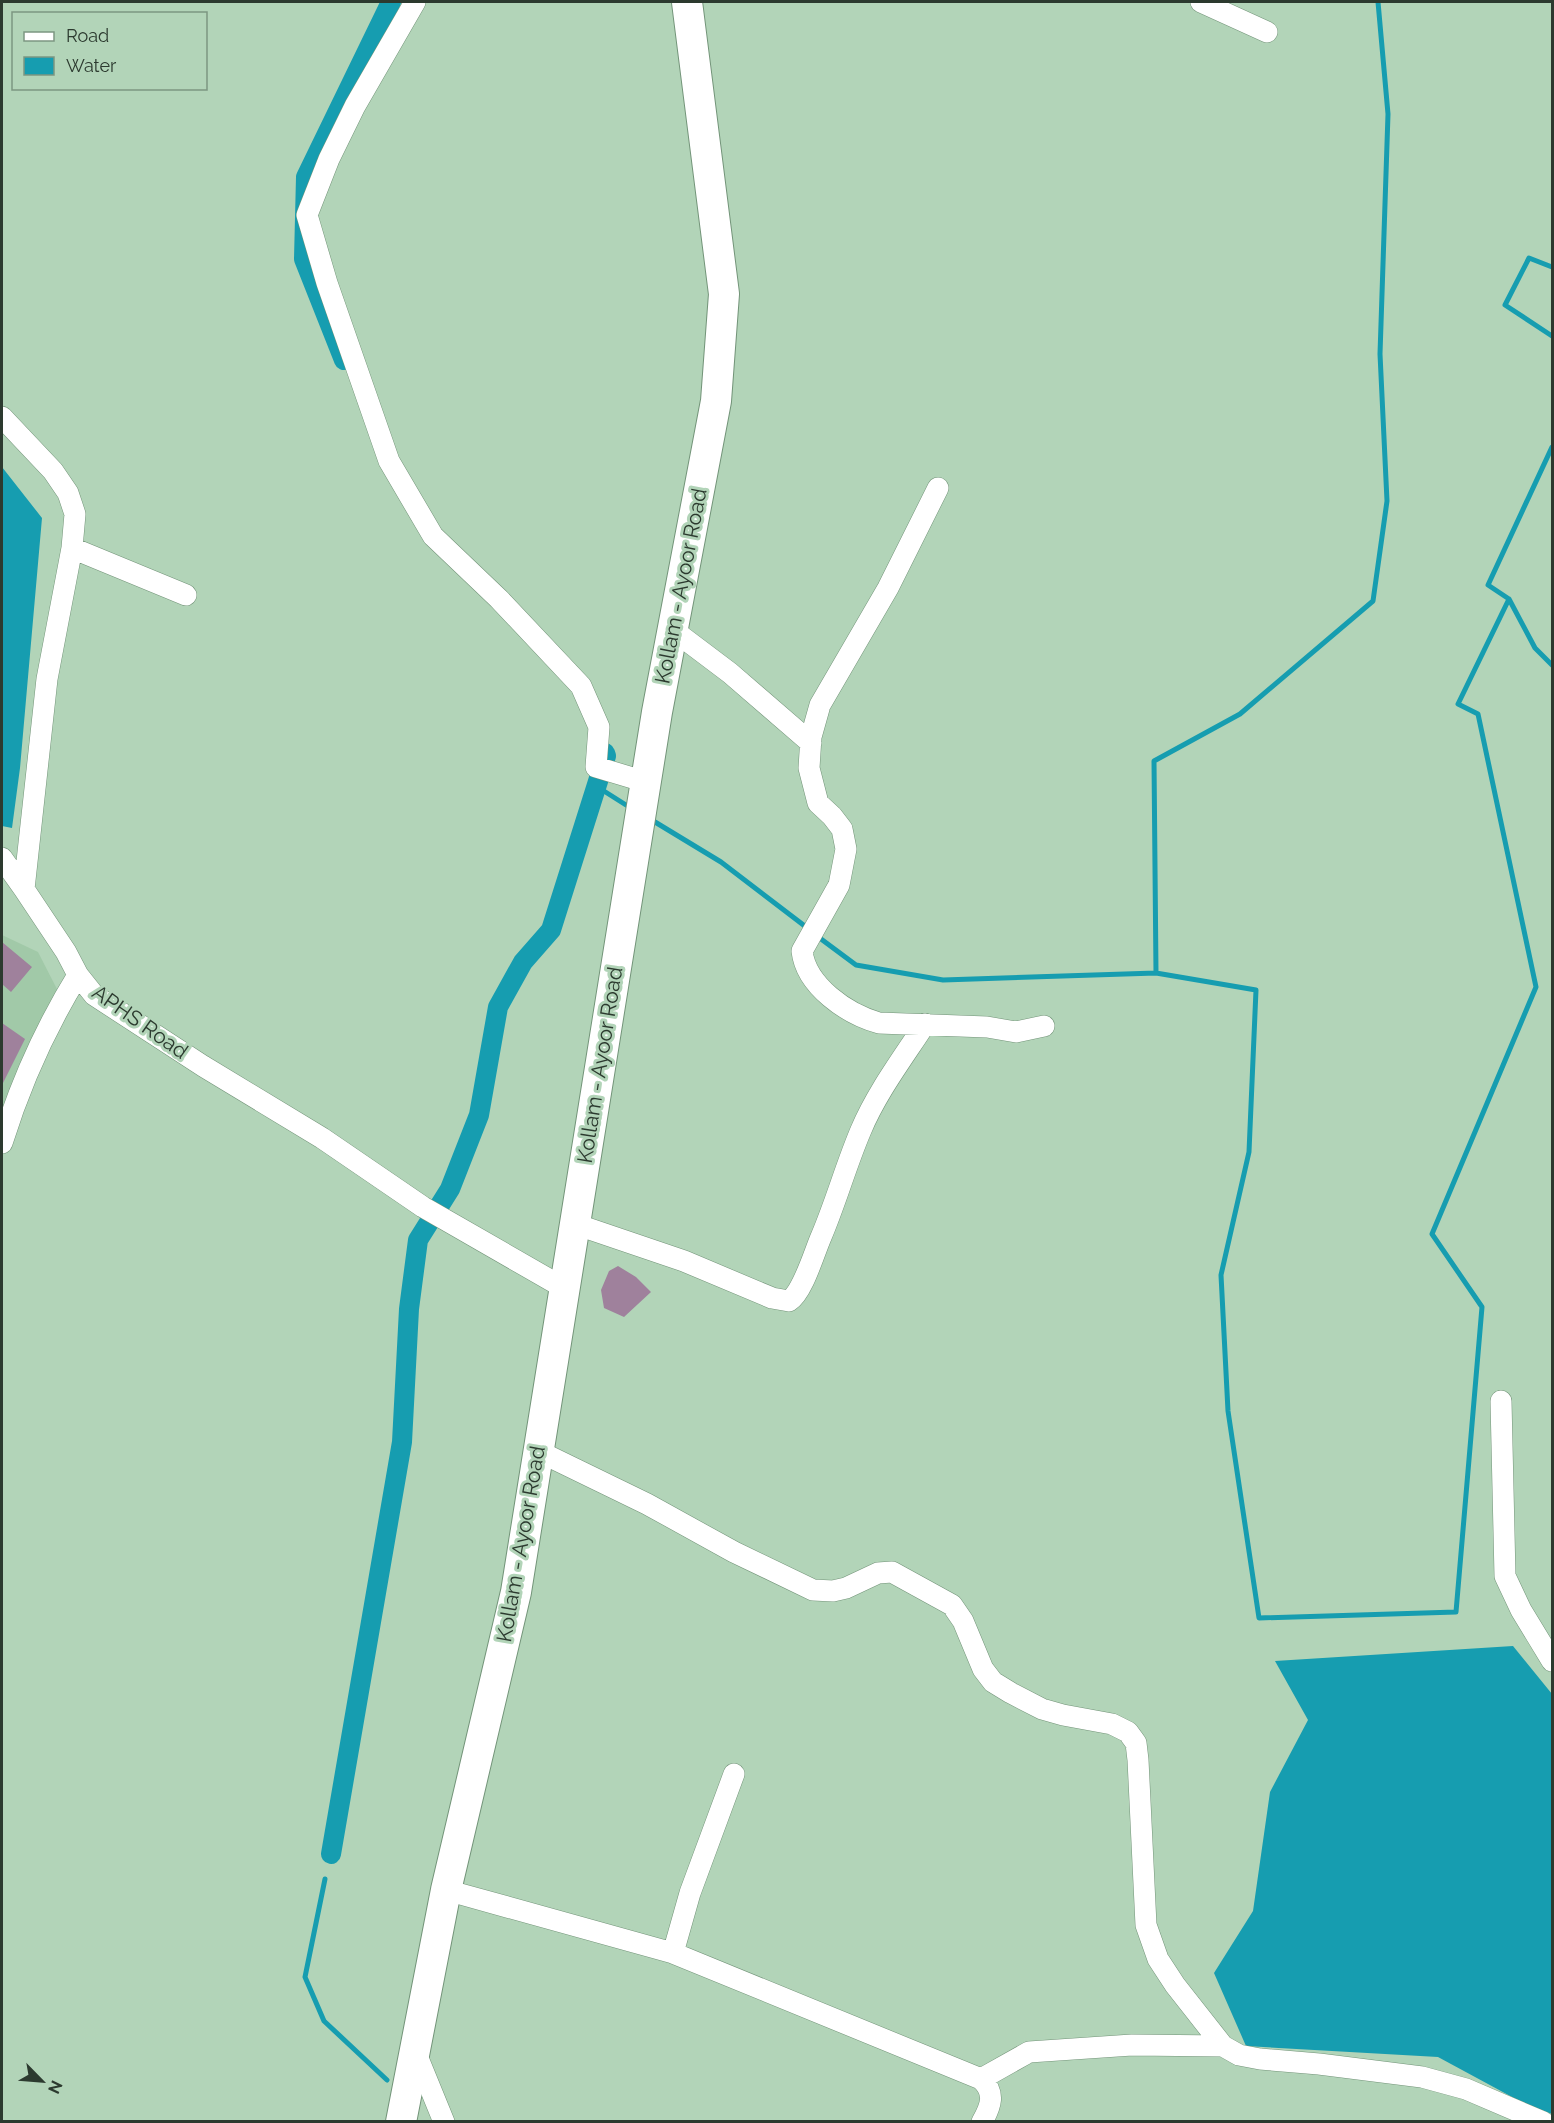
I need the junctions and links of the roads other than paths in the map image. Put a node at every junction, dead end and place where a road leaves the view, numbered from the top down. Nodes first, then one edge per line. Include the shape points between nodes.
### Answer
1 (415, 2) edge
2 (687, 2) edge
3 (1201, 2) edge
4 (1267, 32) dead end
5 (2, 417) edge
6 (938, 488) dead end
7 (72, 548) junction
8 (186, 595) dead end
9 (673, 630) junction
10 (811, 743) junction
11 (646, 782) junction
12 (2, 858) edge
13 (24, 889) junction
14 (78, 975) junction
15 (925, 1024) junction
16 (1044, 1026) dead end
17 (2, 1143) edge
18 (575, 1224) junction
19 (564, 1288) junction
20 (1501, 1401) dead end
21 (538, 1451) junction
22 (1552, 1661) edge
23 (734, 1774) dead end
24 (446, 1890) junction
25 (674, 1953) junction
26 (1223, 2046) junction
27 (414, 2047) junction
28 (981, 2079) junction
29 (401, 2121) edge
30 (444, 2121) edge
31 (982, 2121) edge
32 (1543, 2121) edge

1 - 11 street via 355,106 307,215 327,283 389,461 433,536 581,686 599,727 597,767
2 - 9 main road, Kollam - Ayoor Road via 724,294 716,401
3 - 4 street
5 - 7 street via 68,493 75,514
6 - 10 street via 888,588 820,705
7 - 8 street
7 - 13 street via 47,679
9 - 10 street
9 - 11 main road, Kollam - Ayoor Road
10 - 15 street via 808,768 818,803 842,829 846,849 839,885 802,951 803,964 821,988 862,1018 879,1023
11 - 18 main road, Kollam - Ayoor Road
12 - 13 street, APHS Road
13 - 14 street, APHS Road
14 - 17 street via 30,1070
14 - 19 street, APHS Road via 94,995 203,1066 322,1138 423,1207
15 - 16 street via 987,1026 1016,1032
15 - 18 street via 862,1128 810,1264 795,1297 789,1301
18 - 19 main road, Kollam - Ayoor Road
19 - 21 main road, Kollam - Ayoor Road
20 - 22 street via 1505,1576
21 - 24 main road, Kollam - Ayoor Road via 516,1592
21 - 26 street via 813,1590 833,1591 878,1573 892,1572 952,1605 993,1682 1042,1709 1112,1724 1128,1732 1136,1743 1138,1760 1146,1925 1169,1977
23 - 25 street via 690,1893
24 - 25 street
24 - 27 main road, Kollam - Ayoor Road
25 - 28 street
26 - 28 street via 1132,2045 1029,2052
26 - 32 street via 1239,2055 1260,2059 1422,2077 1466,2089
27 - 29 main road, Kollam - Ayoor Road
27 - 30 street
28 - 31 street via 992,2095

